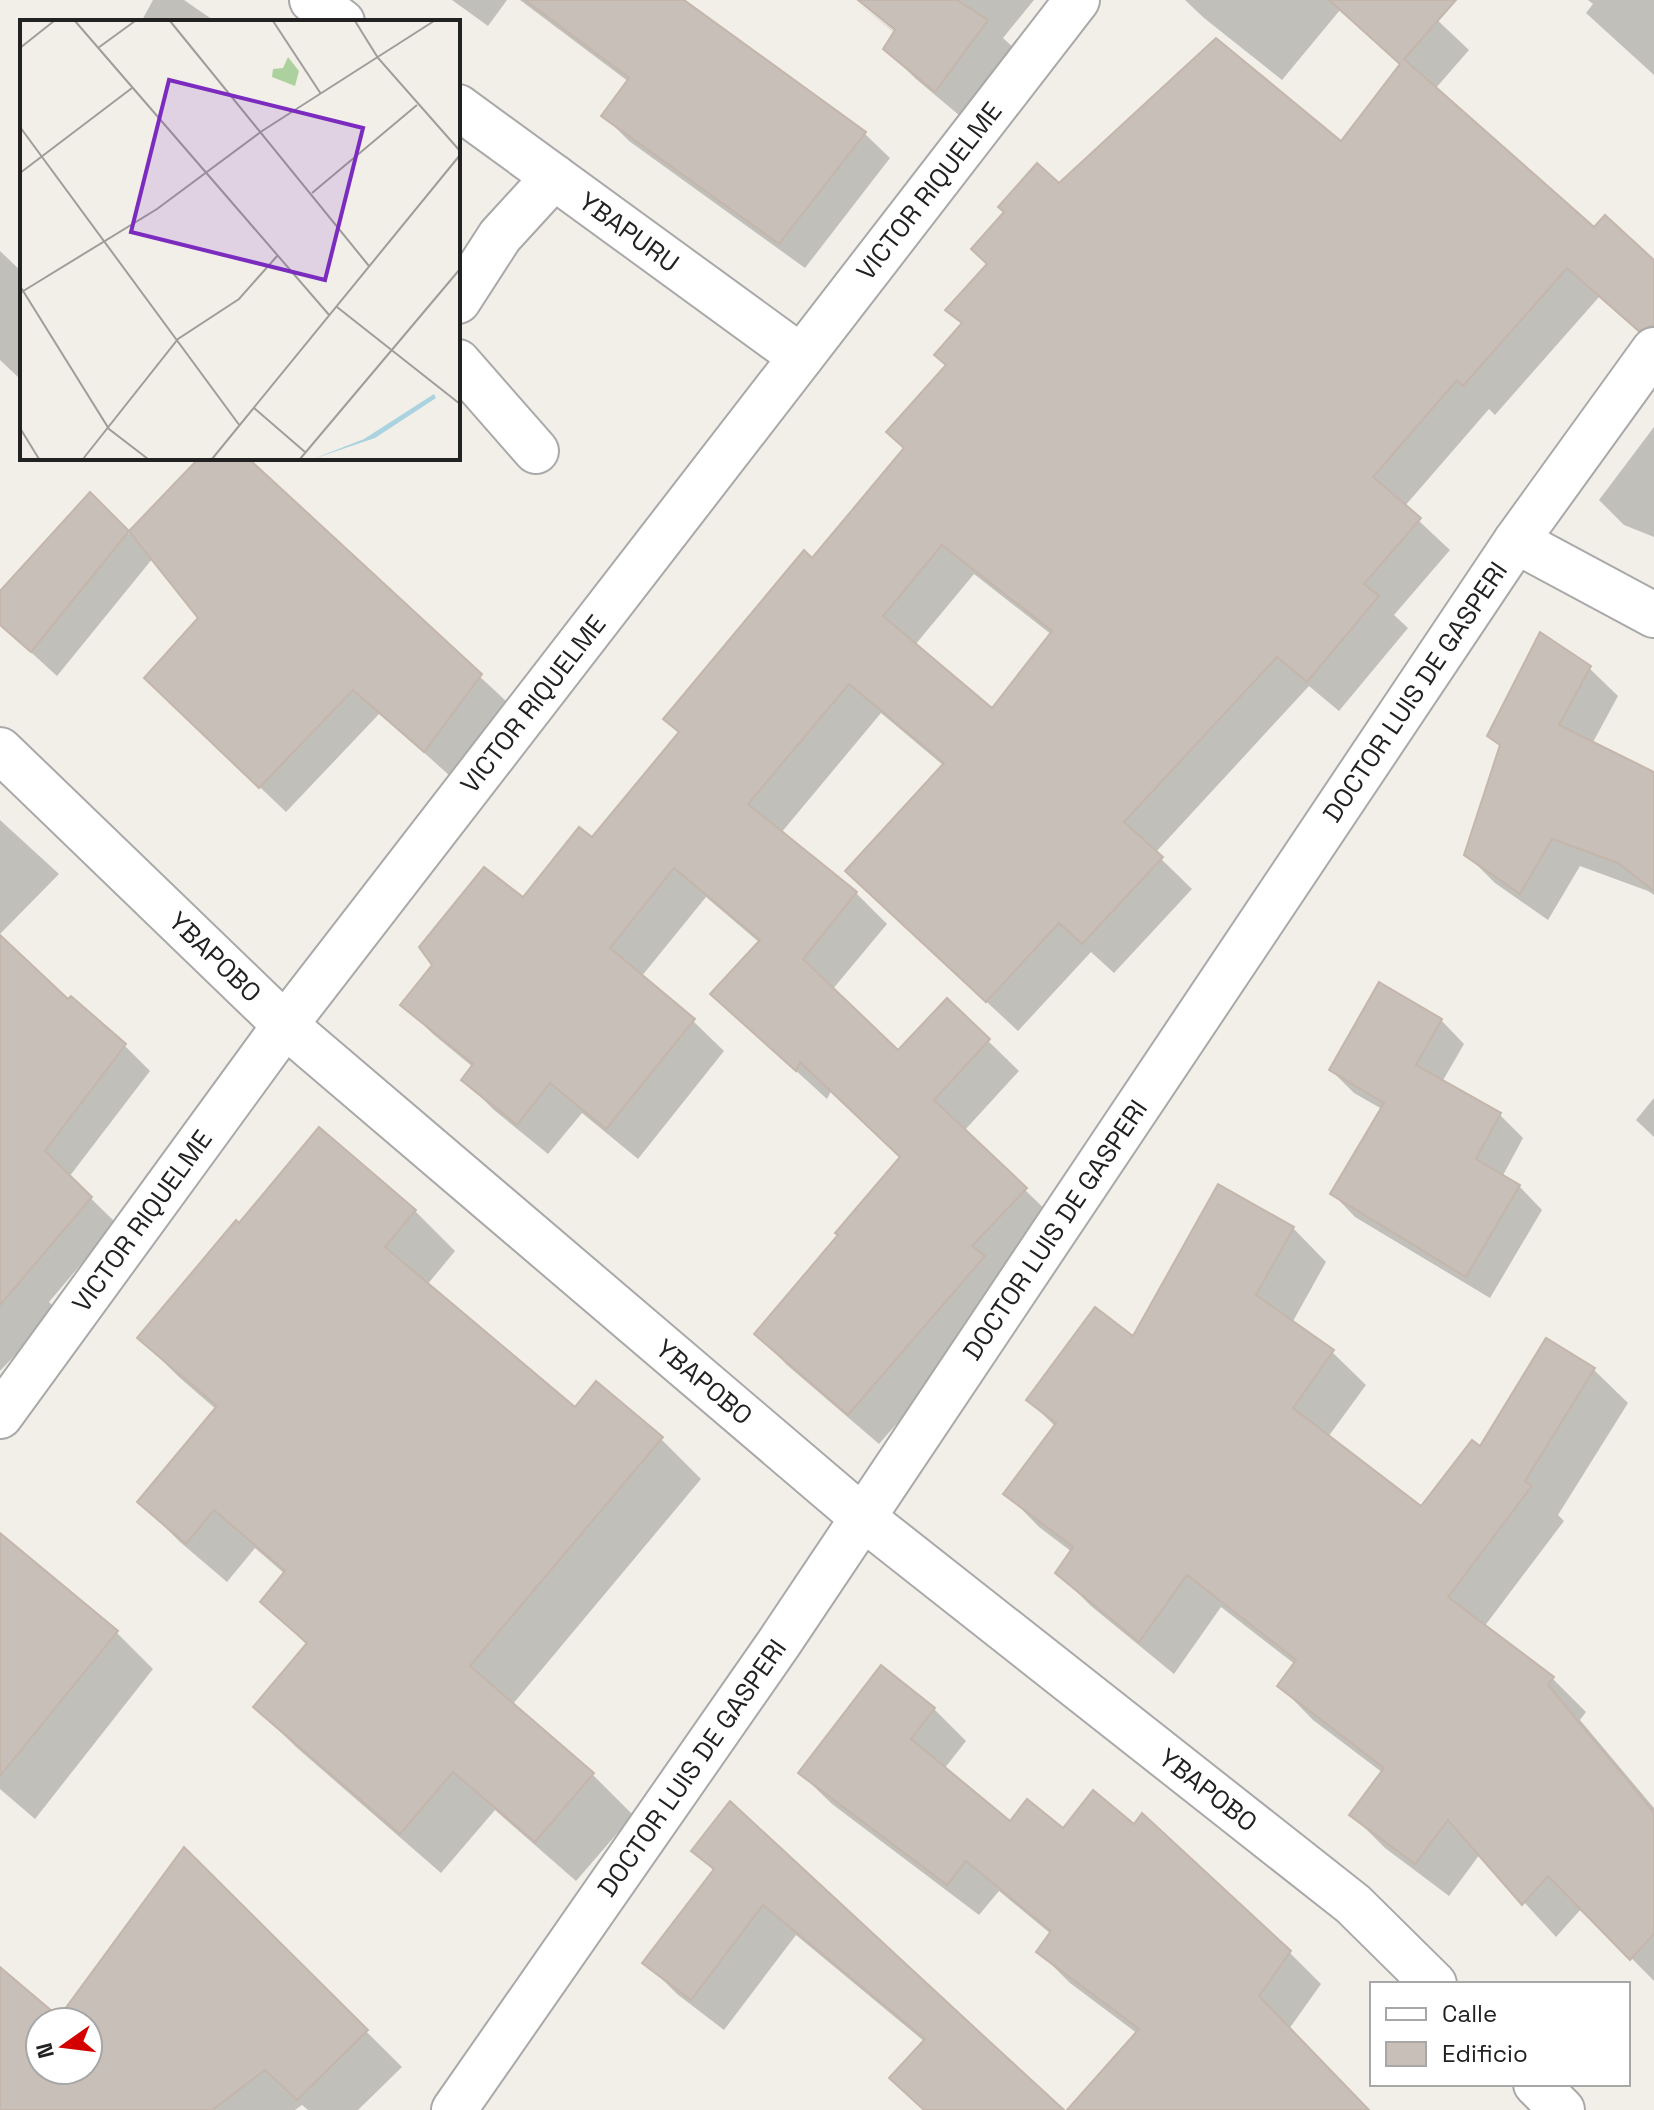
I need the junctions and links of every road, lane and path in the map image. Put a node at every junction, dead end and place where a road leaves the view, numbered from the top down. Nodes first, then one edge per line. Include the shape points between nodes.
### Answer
1 (312, 0) edge
2 (1077, 0) edge
3 (339, 20) edge
4 (460, 108) edge
5 (554, 177) junction
6 (460, 298) edge
7 (1654, 350) edge
8 (801, 357) junction
9 (460, 364) edge
10 (536, 451) dead end
11 (1516, 541) junction
12 (1654, 615) edge
13 (0, 750) edge
14 (285, 1025) junction
15 (0, 1416) edge
16 (862, 1517) junction
17 (1432, 1982) edge
18 (1538, 2086) edge
19 (454, 2110) edge
20 (1562, 2110) edge

1 - 3 street
2 - 8 street, VICTOR RIQUELME
4 - 5 street, YBAPURU
5 - 6 street via 500,236
5 - 8 street, YBAPURU
7 - 11 street, DOCTOR LUIS DE GASPERI
8 - 14 street, VICTOR RIQUELME
9 - 10 street
11 - 12 street
11 - 16 street, DOCTOR LUIS DE GASPERI
13 - 14 street, YBAPOBO
14 - 15 street, VICTOR RIQUELME
14 - 16 street, YBAPOBO
16 - 17 street, YBAPOBO via 1353,1904
16 - 19 street, DOCTOR LUIS DE GASPERI
18 - 20 street

